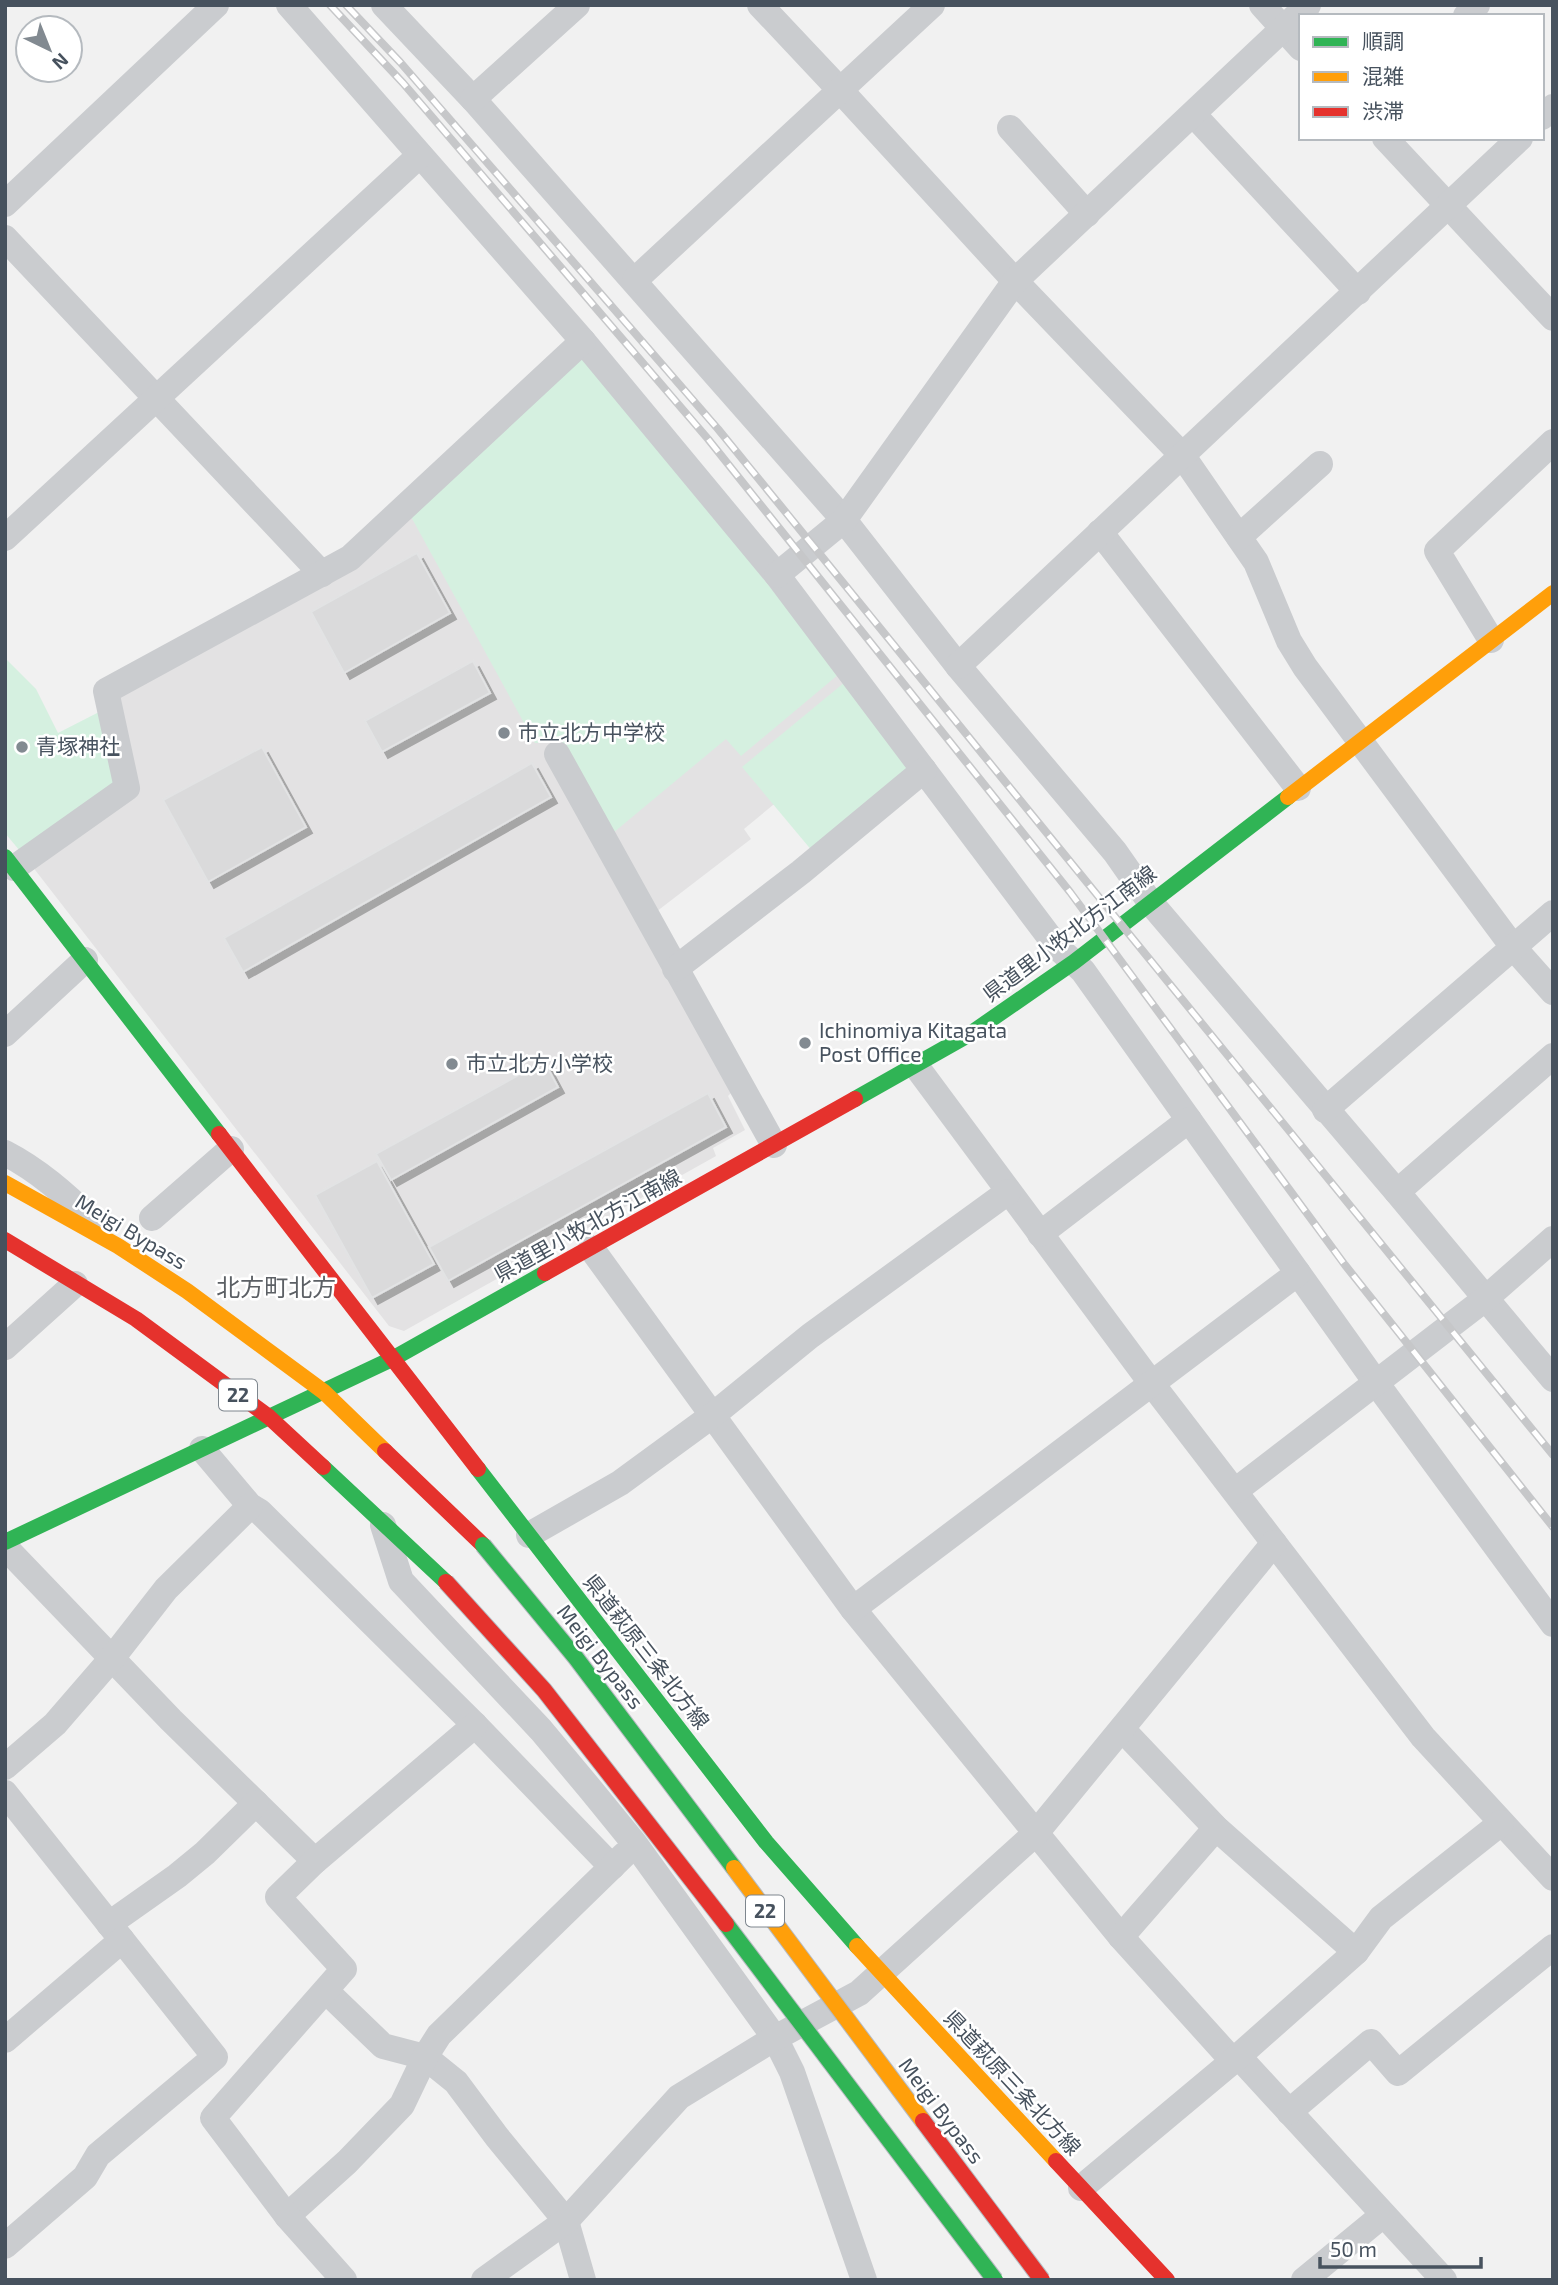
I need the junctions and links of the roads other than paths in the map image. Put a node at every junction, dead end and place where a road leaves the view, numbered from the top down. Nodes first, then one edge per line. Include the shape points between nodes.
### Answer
1 (216, 5) edge
2 (289, 5) edge
3 (384, 5) edge
4 (577, 5) edge
5 (760, 5) edge
6 (932, 5) edge
7 (1262, 5) edge
8 (1292, 38) edge
9 (841, 90) junction
10 (473, 99) junction
11 (1193, 114) junction
12 (1010, 128) dead end
13 (1387, 140) edge
14 (1518, 140) edge
15 (421, 155) junction
16 (5, 204) edge
17 (1448, 207) junction
18 (1087, 214) junction
19 (5, 238) edge
20 (635, 280) junction
21 (1015, 281) junction
22 (1358, 292) junction
23 (1553, 318) edge
24 (583, 341) junction
25 (157, 400) junction
26 (1553, 442) edge
27 (1182, 455) junction
28 (1320, 464) dead end
29 (845, 520) junction
30 (1100, 532) junction
31 (1239, 537) junction
32 (5, 538) edge
33 (321, 574) junction
34 (777, 575) junction
35 (1553, 593) edge
36 (1491, 640) junction
37 (958, 666) junction
38 (1360, 741) junction
39 (557, 754) dead end
40 (924, 770) junction
41 (1298, 788) junction
42 (10, 862) edge
43 (1150, 902) junction
44 (1553, 913) edge
45 (1513, 947) junction
46 (85, 960) junction
47 (1074, 962) junction
48 (675, 969) junction
49 (1553, 992) edge
50 (5, 1034) edge
51 (1553, 1056) edge
52 (916, 1066) junction
53 (1325, 1110) junction
54 (1189, 1120) junction
55 (774, 1145) junction
56 (231, 1149) junction
57 (5, 1153) edge
58 (5, 1183) edge
59 (1008, 1192) junction
60 (1398, 1192) junction
61 (152, 1218) dead end
62 (1040, 1234) junction
63 (1553, 1239) edge
64 (5, 1240) edge
65 (118, 1246) junction
66 (591, 1248) junction
67 (5, 1263) edge
68 (1298, 1273) junction
69 (75, 1284) junction
70 (1485, 1299) junction
71 (5, 1347) edge
72 (394, 1359) junction
73 (1553, 1379) edge
74 (1152, 1384) junction
75 (1377, 1384) junction
76 (324, 1392) junction
77 (713, 1415) junction
78 (270, 1418) junction
79 (202, 1448) junction
80 (1235, 1491) junction
81 (250, 1507) junction
82 (381, 1519) junction
83 (529, 1535) junction
84 (1274, 1542) junction
85 (5, 1545) edge
86 (853, 1609) junction
87 (1553, 1624) edge
88 (113, 1657) junction
89 (475, 1725) junction
90 (1122, 1729) junction
91 (5, 1767) edge
92 (5, 1793) edge
93 (256, 1803) junction
94 (1501, 1822) junction
95 (1216, 1828) junction
96 (1036, 1833) junction
97 (635, 1844) junction
98 (315, 1861) junction
99 (611, 1867) junction
100 (1553, 1878) edge
101 (115, 1932) junction
102 (1122, 1937) junction
103 (1553, 1947) edge
104 (1356, 1952) junction
105 (881, 1975) junction
106 (326, 1991) junction
107 (775, 2038) junction
108 (5, 2040) edge
109 (215, 2057) junction
110 (425, 2057) junction
111 (1235, 2059) junction
112 (239, 2089) junction
113 (1289, 2112) junction
114 (1081, 2188) junction
115 (1383, 2215) junction
116 (287, 2216) junction
117 (566, 2221) junction
118 (5, 2246) edge
119 (1155, 2277) edge
120 (344, 2280) edge
121 (484, 2280) edge
122 (583, 2280) edge
123 (864, 2280) edge
124 (995, 2280) edge
125 (1042, 2280) edge
126 (1304, 2280) edge
127 (1444, 2280) edge

1 - 16 street
2 - 15 street
3 - 10 street
4 - 10 street
5 - 9 street
6 - 9 street
7 - 8 street
8 - 11 street
9 - 20 street
9 - 21 street
10 - 20 street
11 - 18 street
11 - 22 street
12 - 18 street
13 - 17 street
14 - 17 street
15 - 24 street
15 - 25 street
17 - 22 street
17 - 23 street
18 - 21 street
19 - 25 street
20 - 29 street
21 - 27 street
21 - 29 street
22 - 27 street
24 - 33 street via 350,558
24 - 34 street
25 - 32 street
25 - 33 street
26 - 36 street via 1437,551
27 - 30 street
27 - 31 street
28 - 31 street
29 - 34 street
29 - 37 street
30 - 37 street
30 - 41 street
31 - 38 street via 1256,562 1289,640
33 - 42 street via 106,691 127,789
34 - 40 street
35 - 36 main road, 県道里小牧北方江南線
36 - 38 main road, 県道里小牧北方江南線
37 - 43 street via 1115,852
38 - 41 main road, 県道里小牧北方江南線
38 - 45 street
39 - 48 street
40 - 47 street via 1057,947
40 - 48 street
41 - 43 main road, 県道里小牧北方江南線
42 - 46 main road, 県道萩原三条北方線
43 - 47 main road, 県道里小牧北方江南線
43 - 53 street
44 - 45 street
45 - 49 street
45 - 53 street
46 - 50 street
46 - 56 main road, 県道萩原三条北方線
47 - 52 main road, 県道里小牧北方江南線
47 - 54 street
48 - 55 street
51 - 60 street
52 - 55 main road, 県道里小牧北方江南線
52 - 59 street
53 - 60 street
54 - 62 street
54 - 68 street
55 - 66 main road, 県道里小牧北方江南線
56 - 61 street
56 - 72 main road, 県道萩原三条北方線
57 - 65 street via 29,1165 66,1195
58 - 65 main road, Meigi Bypass / 22
59 - 62 street
59 - 77 street via 810,1336
60 - 70 street
62 - 74 street
63 - 70 street
64 - 69 main road, 22
65 - 76 main road, Meigi Bypass / 22
66 - 72 main road, 県道里小牧北方江南線
66 - 77 street
67 - 69 street
68 - 74 street
68 - 75 street
69 - 71 street
69 - 78 main road, 22 via 136,1319
70 - 73 street
70 - 75 street
72 - 76 main road
72 - 83 main road, 県道萩原三条北方線
74 - 80 street
74 - 86 street
75 - 80 street
75 - 87 street
76 - 78 main road
76 - 125 main road, Meigi Bypass / 22, bridge via 483,1545 576,1658
77 - 83 street via 620,1483
77 - 86 street
78 - 79 main road
78 - 82 main road, 22
79 - 81 street
79 - 85 main road
80 - 84 street
81 - 88 street via 166,1589
81 - 89 street
82 - 97 street via 401,1581 541,1730
82 - 124 main road, 22, bridge via 446,1582 544,1690
83 - 105 main road, 県道萩原三条北方線 via 766,1842
84 - 90 street
84 - 94 street via 1423,1737
85 - 88 street
86 - 96 street
88 - 91 street via 55,1724
88 - 93 street
89 - 98 street
89 - 99 street
90 - 95 street
90 - 96 street
92 - 101 street
93 - 98 street
93 - 101 street
94 - 100 street
94 - 104 street via 1381,1919
95 - 102 street
95 - 104 street
96 - 102 street
96 - 105 street
97 - 99 street
97 - 107 street
98 - 106 street via 278,1897 345,1969
99 - 110 street via 439,2035
101 - 108 street
101 - 109 street
102 - 111 street
103 - 113 street via 1398,2073 1371,2042
104 - 111 street
105 - 107 street via 859,1993
105 - 114 main road, 県道萩原三条北方線
106 - 110 street via 383,2046
106 - 112 street
107 - 117 street via 679,2097
107 - 123 street via 792,2072
109 - 112 street
109 - 118 street via 98,2155 85,2177
110 - 116 street via 402,2105
110 - 117 street via 456,2082
111 - 113 street
111 - 114 street
112 - 116 street via 213,2118
113 - 115 street
114 - 119 main road, 県道萩原三条北方線
115 - 126 street
115 - 127 street
116 - 120 street
117 - 121 street
117 - 122 street

